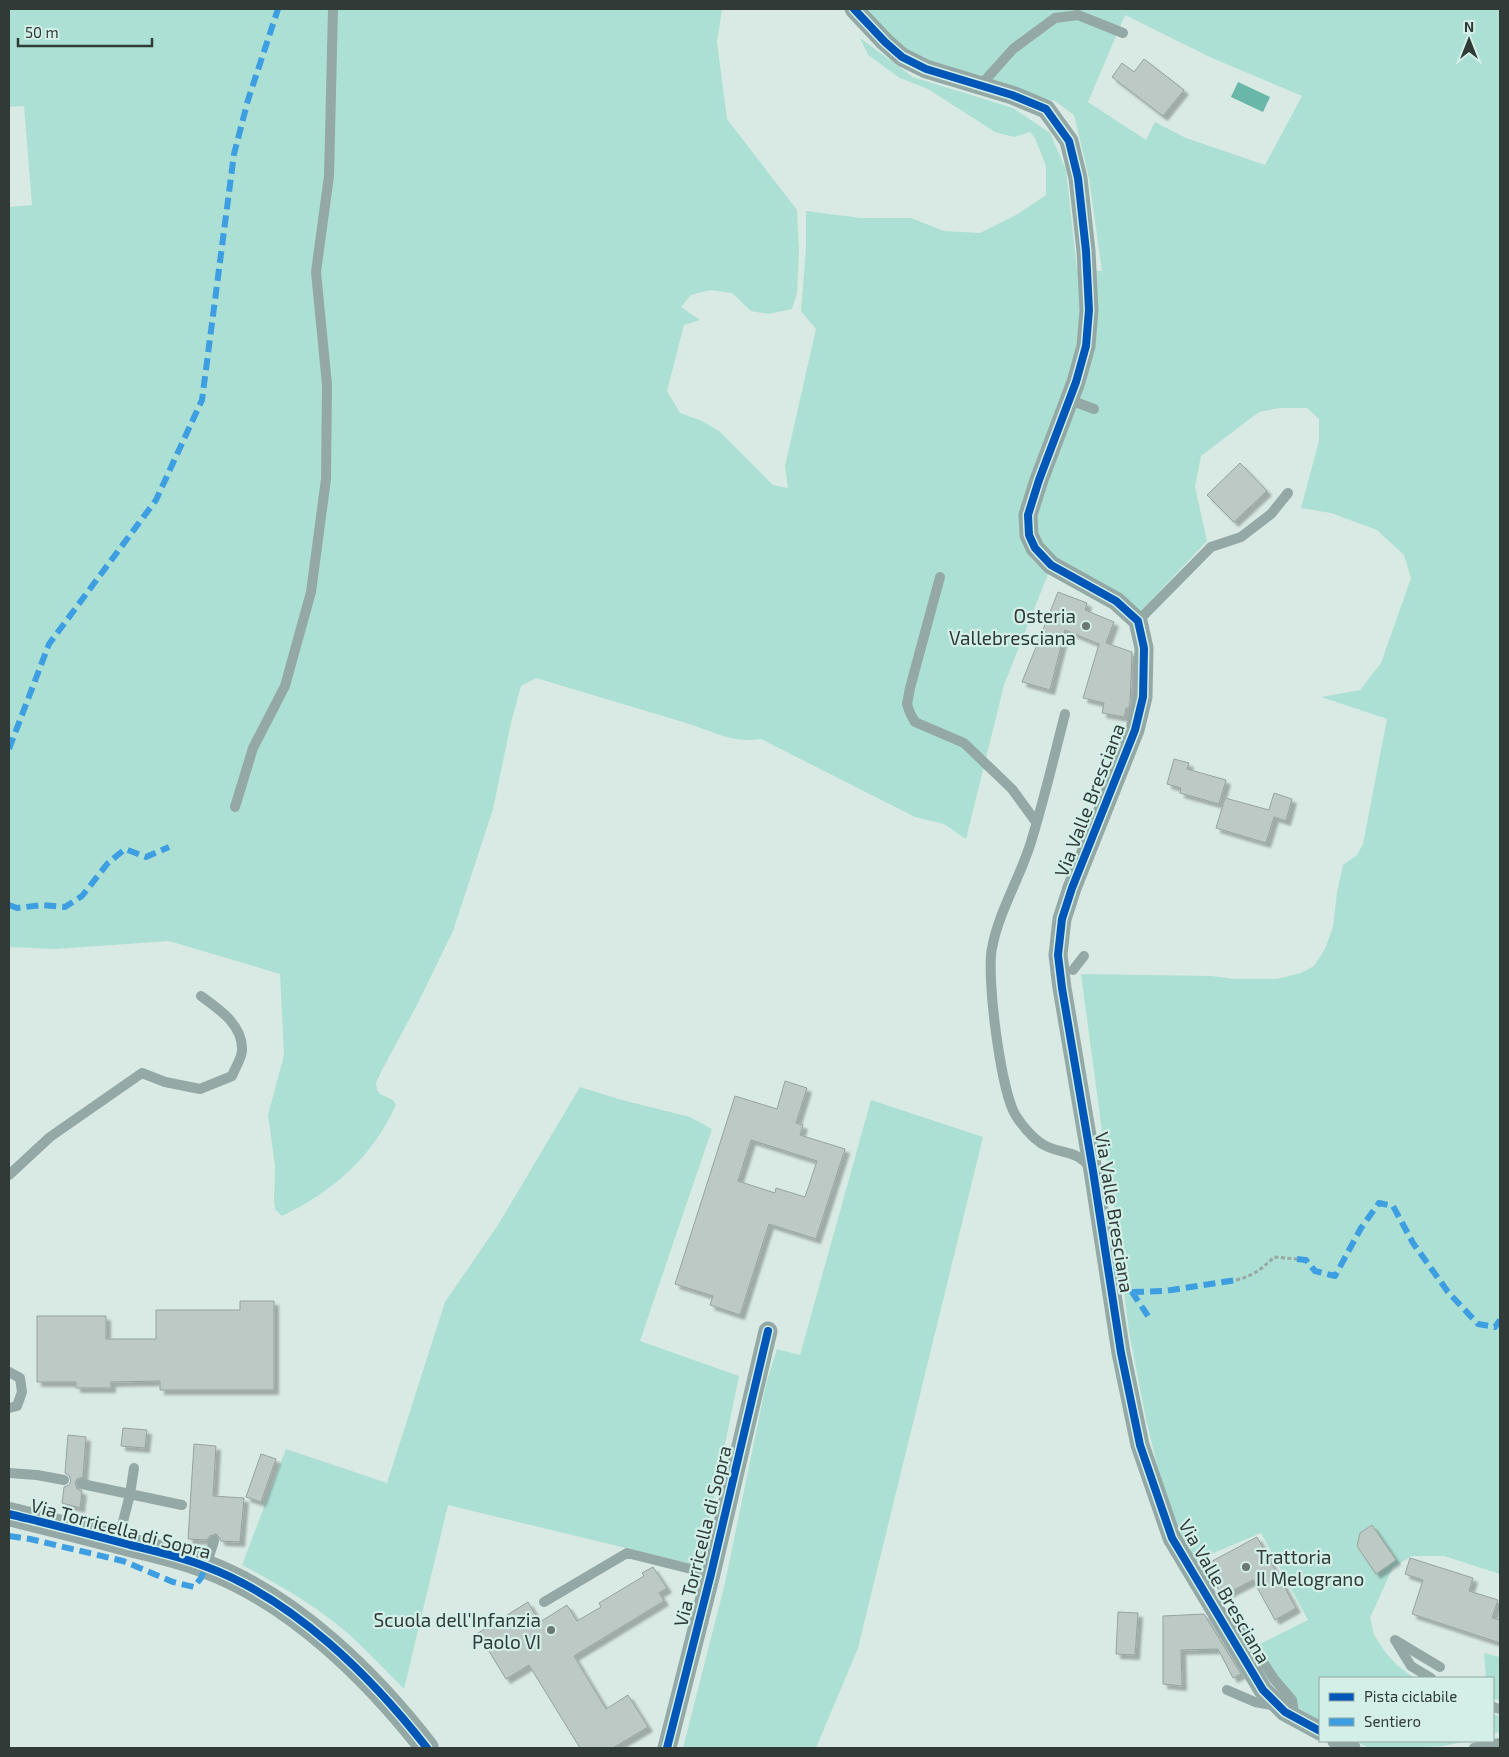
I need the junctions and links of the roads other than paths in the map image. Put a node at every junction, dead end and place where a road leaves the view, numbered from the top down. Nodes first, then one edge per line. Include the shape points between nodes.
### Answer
1 (333, 9) edge
2 (854, 9) edge
3 (1123, 33) dead end
4 (980, 86) junction
5 (1070, 400) junction
6 (1094, 409) dead end
7 (1288, 493) dead end
8 (940, 577) dead end
9 (1138, 621) junction
10 (1065, 714) dead end
11 (234, 807) dead end
12 (1036, 822) junction
13 (1084, 956) dead end
14 (1073, 970) dead end
15 (201, 996) dead end
16 (1093, 1171) junction
17 (9, 1175) edge
18 (768, 1331) dead end
19 (9, 1372) edge
20 (9, 1408) edge
21 (134, 1468) dead end
22 (9, 1473) edge
23 (64, 1480) dead end
24 (82, 1484) dead end
25 (130, 1494) junction
26 (182, 1505) dead end
27 (9, 1514) edge
28 (214, 1541) dead end
29 (118, 1542) junction
30 (206, 1566) junction
31 (711, 1574) junction
32 (544, 1602) dead end
33 (1237, 1622) dead end
34 (1440, 1667) dead end
35 (1429, 1677) edge
36 (1227, 1690) dead end
37 (1278, 1706) junction
38 (1295, 1717) junction
39 (1319, 1730) edge
40 (1340, 1742) edge
41 (1500, 1743) edge
42 (427, 1748) edge
43 (667, 1748) edge
44 (1351, 1748) edge
45 (1474, 1748) edge

1 - 11 lane via 329,176 316,272 327,385 326,479 312,592 285,686 253,748
2 - 4 street via 902,57 926,69
3 - 4 lane via 1078,14 1055,18 1013,49
4 - 5 street via 1046,109 1069,142 1078,178 1089,310 1086,346
5 - 6 lane
5 - 9 street via 1028,515 1029,535 1035,548 1050,565 1116,601
7 - 9 lane via 1271,514 1241,537 1211,547
8 - 12 lane via 910,688 907,704 910,713 915,722 964,743 1012,789
9 - 16 street, Via Valle Bresciana via 1144,648 1143,697 1135,730 1072,888 1062,919 1058,955
10 - 12 lane
12 - 16 lane via 992,949 991,989 1000,1056 1014,1113 1024,1127 1047,1147 1079,1156
13 - 14 lane
15 - 17 lane via 223,1012 239,1032 242,1051 232,1076 200,1089 165,1082 142,1073 50,1137
16 - 37 street, Via Valle Bresciana via 1121,1353 1140,1445 1172,1538 1263,1690
18 - 31 street, Via Torricella di Sopra
19 - 20 lane via 20,1378 22,1392 17,1406
21 - 25 lane
22 - 23 lane
24 - 25 lane
25 - 26 lane
25 - 29 lane
27 - 29 street, Via Torricella di Sopra
28 - 30 lane
29 - 30 street, Via Torricella di Sopra
30 - 42 street, Via Torricella di Sopra via 248,1586 307,1626 370,1682
31 - 32 lane via 627,1553
31 - 43 street, Via Torricella di Sopra
33 - 38 lane via 1274,1679 1292,1700
34 - 35 lane via 1395,1640 1411,1666
36 - 37 lane via 1256,1702
37 - 38 street, Via Valle Bresciana
38 - 39 street, Via Valle Bresciana
40 - 44 street
41 - 45 lane

